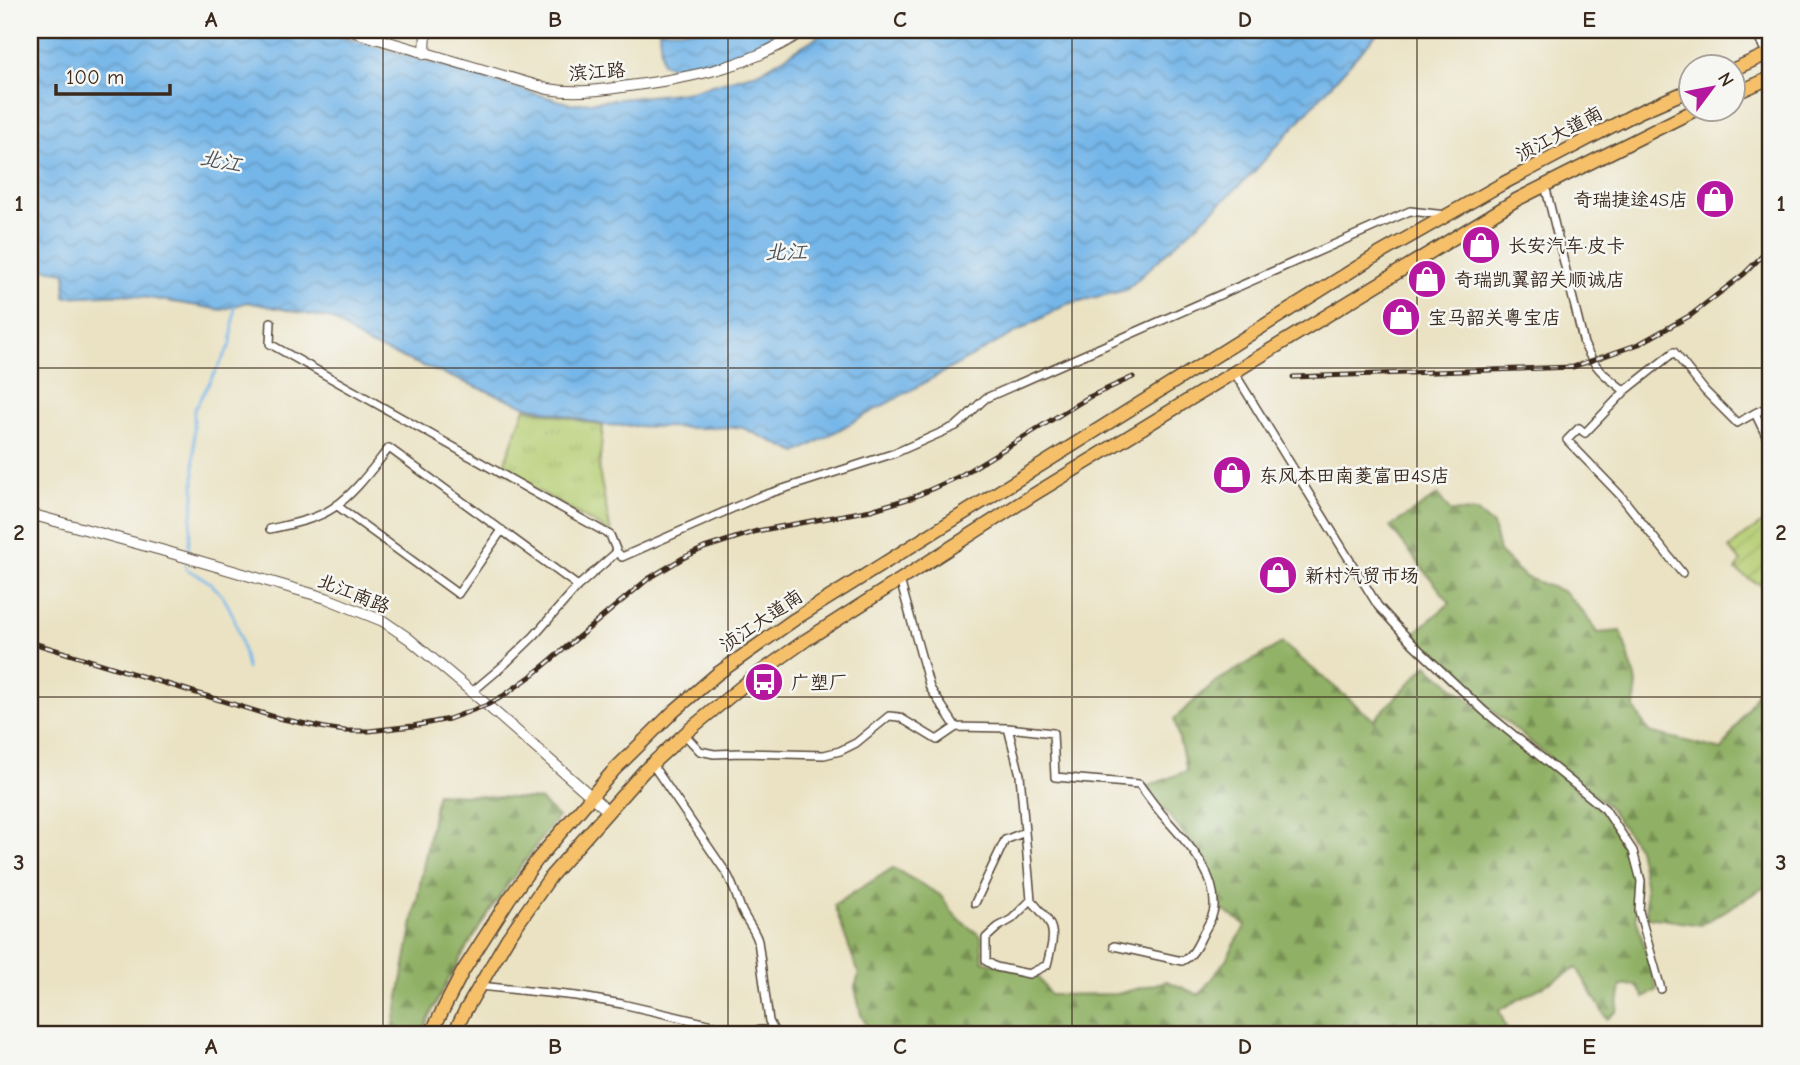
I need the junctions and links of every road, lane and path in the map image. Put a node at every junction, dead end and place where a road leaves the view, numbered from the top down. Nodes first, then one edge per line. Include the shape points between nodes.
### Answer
1 (348, 30) edge
2 (426, 30) edge
3 (804, 30) edge
4 (1754, 30) edge
5 (425, 54) junction
6 (1769, 56) edge
7 (1748, 64) edge
8 (1770, 78) edge
9 (1748, 88) edge
10 (1678, 95) edge
11 (1678, 118) edge
12 (1545, 185) junction
13 (1446, 216) junction
14 (1458, 235) junction
15 (271, 322) dead end
16 (1222, 352) junction
17 (1234, 372) junction
18 (1625, 391) junction
19 (1770, 406) edge
20 (1755, 413) junction
21 (1770, 444) edge
22 (336, 505) junction
23 (30, 514) edge
24 (270, 529) dead end
25 (502, 530) junction
26 (617, 552) junction
27 (1682, 573) dead end
28 (900, 580) junction
29 (578, 586) junction
30 (472, 692) junction
31 (956, 727) junction
32 (1008, 728) junction
33 (684, 734) junction
34 (652, 764) junction
35 (591, 797) junction
36 (608, 811) junction
37 (1025, 832) junction
38 (1031, 900) junction
39 (975, 903) dead end
40 (1114, 946) dead end
41 (480, 986) junction
42 (1661, 989) dead end
43 (774, 1032) edge
44 (430, 1035) edge
45 (453, 1035) edge

1 - 5 street, 滨江路
2 - 5 street
3 - 5 street, 滨江路 via 752,59 678,80 596,91 548,89
4 - 6 street
6 - 7 main road
8 - 9 main road
10 - 13 main road, 浈江大道南
11 - 12 main road, 浈江大道南
12 - 14 main road, 浈江大道南
12 - 18 street via 1584,344 1602,374
13 - 14 main road
13 - 16 main road, 浈江大道南
13 - 26 street via 1410,211 986,398 956,426 895,453 758,497 622,557
14 - 17 main road, 浈江大道南
15 - 26 street via 270,344 610,535
16 - 17 main road
16 - 35 main road, 浈江大道南 via 763,640 673,712
17 - 28 main road, 浈江大道南
17 - 42 street via 1378,606 1484,711 1605,809 1633,851 1641,881 1639,911
18 - 20 street via 1674,352 1737,423
18 - 27 street via 1586,433 1579,428 1567,440 1620,495
19 - 20 street
20 - 21 street
22 - 24 street via 300,522
22 - 25 street via 389,448
22 - 25 street via 457,594
23 - 30 street, 北江南路 via 356,609 408,638
25 - 29 street
26 - 29 street
28 - 31 street via 930,688
28 - 33 main road, 浈江大道南 via 806,640
29 - 30 street via 534,636
30 - 35 street, 北江南路
31 - 32 street
31 - 33 street via 937,740 899,717 889,716 856,743 824,755 714,754 700,751
32 - 37 street via 1020,775
32 - 40 street via 1053,733 1055,777 1139,785 1191,847 1208,878 1213,915 1187,959
33 - 34 main road, 浈江大道南
34 - 36 main road, 浈江大道南
34 - 43 street via 727,874 757,937
35 - 36 street, 北江南路
35 - 44 main road, 浈江大道南 via 509,899 463,971
36 - 41 main road, 浈江大道南 via 551,876
37 - 38 street
37 - 39 street via 1005,839
38 - 38 street via 986,937 986,961 1029,974 1047,965 1054,933
41 - 43 street via 576,996 743,1032
41 - 45 main road, 浈江大道南

